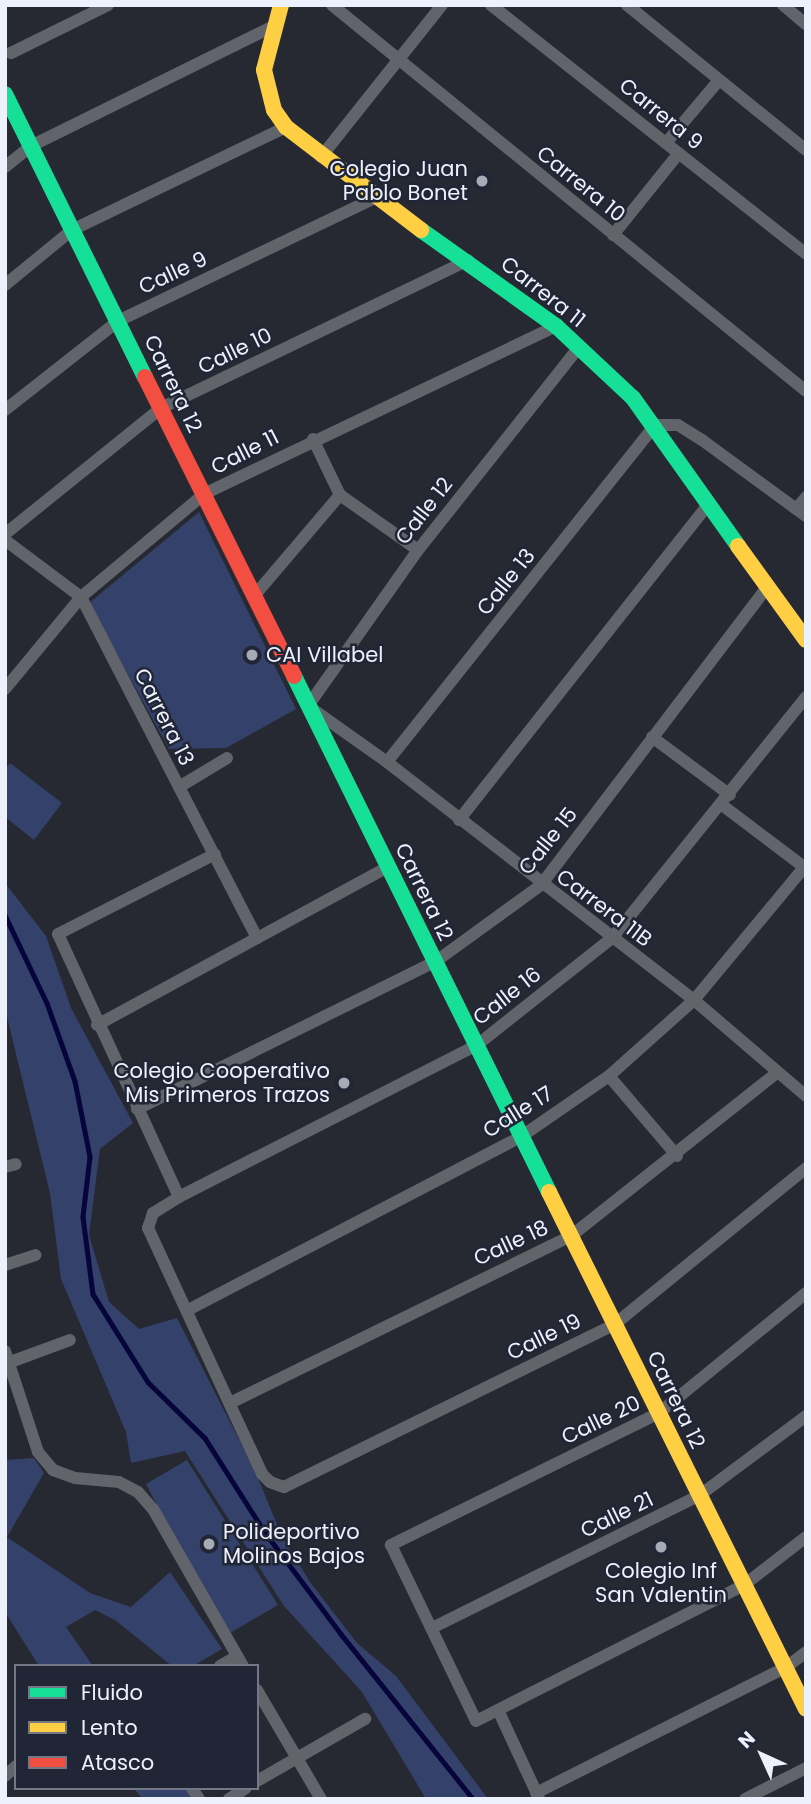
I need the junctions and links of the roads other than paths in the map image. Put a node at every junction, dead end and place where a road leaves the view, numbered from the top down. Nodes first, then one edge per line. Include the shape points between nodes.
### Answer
1 (108, 5) edge
2 (281, 5) edge
3 (332, 5) edge
4 (442, 5) edge
5 (491, 5) edge
6 (627, 5) edge
7 (783, 5) edge
8 (806, 24) edge
9 (275, 25) junction
10 (11, 53) dead end
11 (399, 59) junction
12 (719, 79) junction
13 (5, 94) edge
14 (286, 127) junction
15 (666, 143) junction
16 (31, 146) junction
17 (806, 150) edge
18 (679, 153) junction
19 (321, 157) junction
20 (5, 167) edge
21 (375, 198) junction
22 (72, 230) junction
23 (612, 235) junction
24 (806, 254) edge
25 (468, 260) junction
26 (5, 285) edge
27 (118, 321) junction
28 (556, 326) junction
29 (579, 347) junction
30 (806, 391) edge
31 (161, 408) junction
32 (5, 410) edge
33 (655, 425) junction
34 (313, 439) junction
35 (204, 494) junction
36 (340, 495) junction
37 (806, 497) edge
38 (707, 506) junction
39 (801, 512) edge
40 (5, 534) edge
41 (5, 540) edge
42 (418, 550) junction
43 (766, 589) junction
44 (254, 596) junction
45 (81, 597) junction
46 (806, 640) edge
47 (5, 689) edge
48 (806, 696) edge
49 (309, 706) junction
50 (652, 737) junction
51 (227, 758) dead end
52 (387, 762) junction
53 (179, 787) junction
54 (726, 800) junction
55 (459, 820) junction
56 (215, 854) junction
57 (805, 866) edge
58 (388, 867) junction
59 (541, 885) junction
60 (257, 938) junction
61 (612, 938) junction
62 (435, 962) junction
63 (694, 1000) junction
64 (97, 1025) junction
65 (477, 1045) junction
66 (777, 1073) junction
67 (609, 1076) junction
68 (806, 1096) edge
69 (137, 1109) junction
70 (522, 1136) junction
71 (677, 1156) junction
72 (806, 1168) edge
73 (179, 1197) junction
74 (571, 1236) junction
75 (35, 1255) dead end
76 (5, 1265) edge
77 (806, 1293) edge
78 (188, 1310) junction
79 (615, 1324) junction
80 (70, 1340) dead end
81 (7, 1359) edge
82 (232, 1402) junction
83 (659, 1413) junction
84 (806, 1416) edge
85 (700, 1495) junction
86 (806, 1537) edge
87 (744, 1585) junction
88 (432, 1628) junction
89 (806, 1652) edge
90 (240, 1661) edge
91 (785, 1668) junction
92 (259, 1693) edge
93 (806, 1709) edge
94 (499, 1712) junction
95 (365, 1719) dead end
96 (298, 1758) junction
97 (806, 1768) edge
98 (259, 1781) edge
99 (538, 1796) edge
100 (321, 1799) edge
101 (745, 1799) edge

1 - 10 street
2 - 9 street, Carrera 11
3 - 11 street, Carrera 10
4 - 11 street
5 - 15 street, Carrera 9
6 - 12 street
7 - 8 street
9 - 14 street, Carrera 11 via 264,70 274,110
9 - 16 street
11 - 19 street
11 - 23 street, Carrera 10
12 - 15 street
12 - 17 street
13 - 16 street, Carrera 12
14 - 19 street, Carrera 11
14 - 22 street
15 - 18 street, Carrera 9
16 - 20 street
16 - 22 street, Carrera 12
18 - 23 street
18 - 24 street, Carrera 9
19 - 21 street, Carrera 11
21 - 25 street, Carrera 11
21 - 27 street, Calle 9
22 - 26 street
22 - 27 street, Carrera 12
23 - 30 street, Carrera 10
25 - 28 street, Carrera 11
25 - 31 street, Calle 10
27 - 31 street, Carrera 12
27 - 32 street, Calle 9
28 - 29 street, Carrera 11
28 - 34 street, Calle 11
29 - 33 street, Carrera 11
29 - 42 street, Calle 12
31 - 35 street, Carrera 12
31 - 40 street, Calle 10
33 - 38 street, Carrera 11
33 - 39 street via 678,425
33 - 52 street, Calle 13
34 - 35 street, Calle 11
34 - 36 street
35 - 44 street, Carrera 12
35 - 45 street, Calle 11
36 - 42 street
36 - 44 street
37 - 39 street
38 - 43 street, Carrera 11
38 - 55 street
41 - 45 street, Carrera 13
42 - 49 street, Calle 12
43 - 46 street, Carrera 11
43 - 50 street, Calle 15
44 - 49 street, Carrera 12
45 - 47 street, Calle 11
45 - 53 street, Carrera 13
48 - 54 street, Calle 16
49 - 52 street, Carrera 11B
49 - 58 street, Carrera 12
50 - 54 street
50 - 59 street, Calle 15
51 - 53 street
52 - 55 street, Carrera 11B
53 - 56 street, Carrera 13
54 - 57 street
54 - 61 street, Calle 16
55 - 59 street, Carrera 11B
56 - 60 street, Carrera 13
56 - 64 street via 58,934
57 - 63 street, Calle 17
58 - 60 street
58 - 62 street, Carrera 12
59 - 61 street, Carrera 11B
59 - 62 street, Calle 15
60 - 64 street
61 - 63 street, Carrera 11B
61 - 65 street, Calle 16
62 - 65 street, Carrera 12
62 - 69 street, Calle 15
63 - 66 street, Carrera 11B
63 - 67 street, Calle 17
64 - 69 street
65 - 70 street, Carrera 12
65 - 73 street, Calle 16
66 - 68 street, Carrera 11B
66 - 71 street, Calle 18
67 - 70 street, Calle 17
67 - 71 street
69 - 73 street
70 - 74 street, Carrera 12
70 - 78 street, Calle 17
71 - 74 street, Calle 18
72 - 79 street, Calle 19
73 - 78 street, Calle 16 via 147,1220
74 - 79 street, Carrera 12
74 - 82 street, Calle 18
75 - 76 street
77 - 83 street, Calle 20
78 - 82 street
79 - 82 street, Calle 19 via 284,1487 270,1482
79 - 83 street, Carrera 12
80 - 81 street
81 - 90 street via 38,1452 52,1470 75,1478 120,1482 138,1492 153,1509
83 - 85 street, Carrera 12
83 - 88 street, Calle 20 via 391,1545
84 - 85 street, Calle 21
85 - 87 street, Carrera 12
85 - 88 street, Calle 21
86 - 87 street
87 - 91 street, Carrera 12
87 - 94 street
88 - 94 street via 476,1721
89 - 91 street
91 - 93 street, Carrera 12
91 - 99 street
92 - 96 street
94 - 99 street
95 - 96 street
96 - 98 street
96 - 100 street
97 - 101 street

